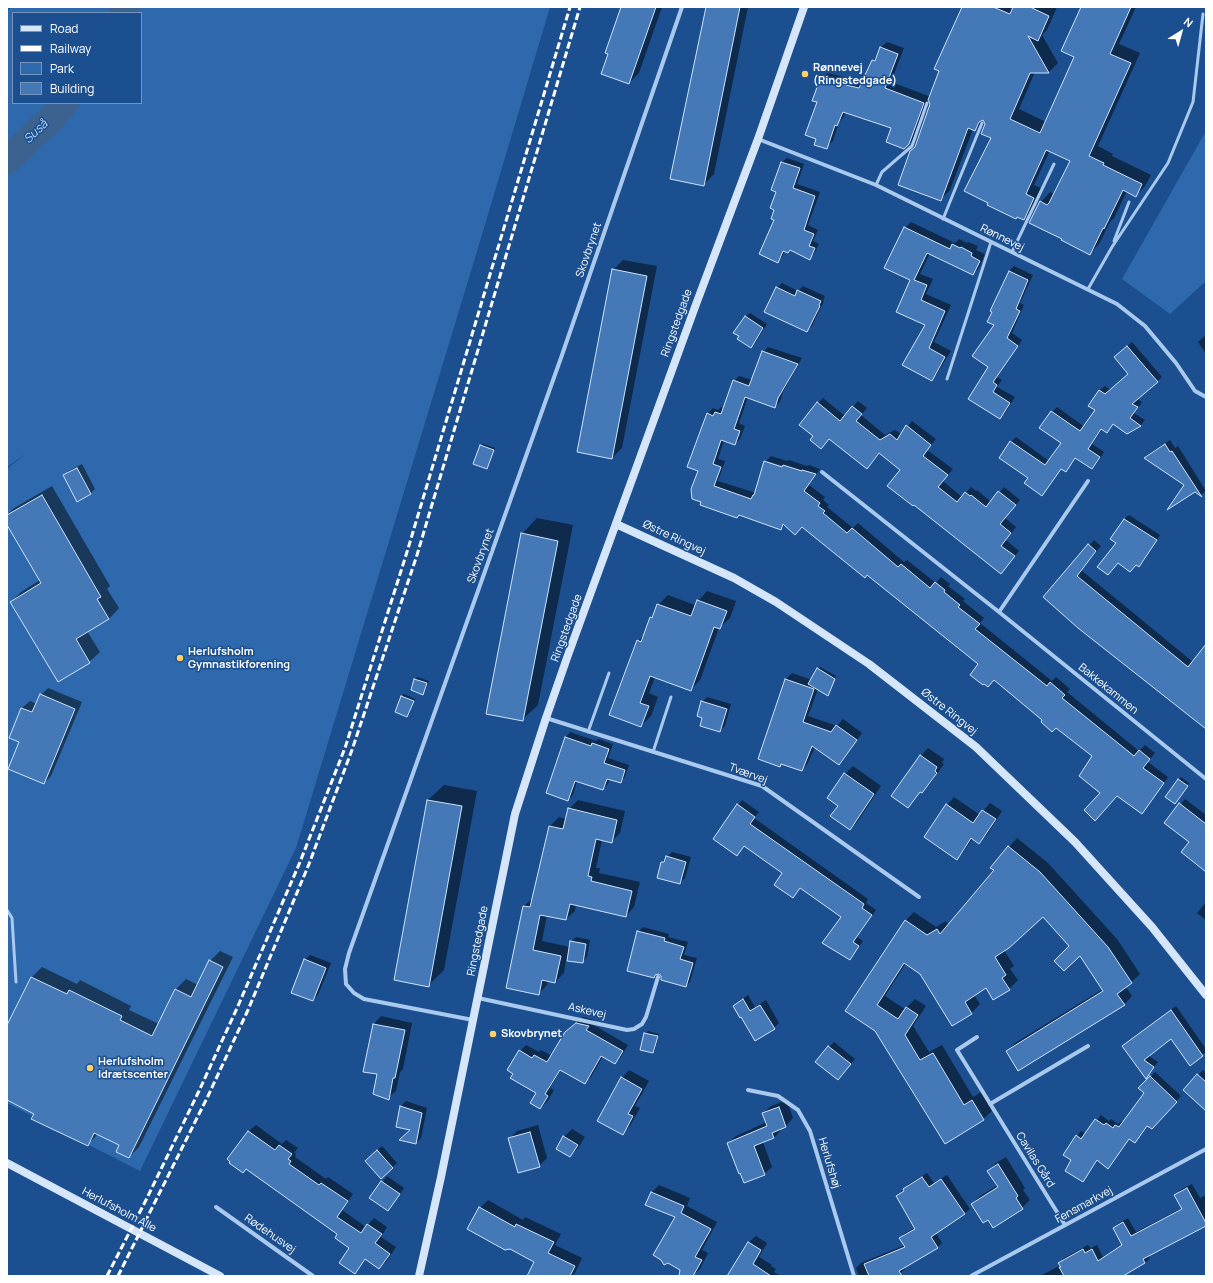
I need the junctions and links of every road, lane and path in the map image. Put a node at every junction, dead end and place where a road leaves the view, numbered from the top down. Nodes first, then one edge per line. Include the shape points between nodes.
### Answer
1 (682, 7) edge
2 (804, 7) edge
3 (1203, 14) dead end
4 (927, 103) dead end
5 (982, 123) dead end
6 (758, 139) junction
7 (1054, 164) dead end
8 (876, 185) junction
9 (1129, 202) dead end
10 (943, 219) junction
11 (992, 242) junction
12 (1112, 246) junction
13 (1012, 253) junction
14 (1088, 289) junction
15 (947, 379) dead end
16 (1206, 397) edge
17 (822, 472) dead end
18 (1088, 481) dead end
19 (616, 524) junction
20 (999, 612) junction
21 (609, 673) dead end
22 (672, 697) dead end
23 (546, 718) junction
24 (588, 732) junction
25 (653, 752) junction
26 (1206, 778) edge
27 (919, 897) dead end
28 (7, 910) edge
29 (658, 977) dead end
30 (16, 982) dead end
31 (1206, 995) edge
32 (478, 998) junction
33 (473, 1020) junction
34 (977, 1037) dead end
35 (1088, 1046) dead end
36 (748, 1090) dead end
37 (990, 1104) junction
38 (1206, 1149) edge
39 (7, 1163) edge
40 (216, 1207) dead end
41 (1065, 1225) junction
42 (220, 1276) edge
43 (313, 1276) edge
44 (419, 1276) edge
45 (854, 1276) edge
46 (971, 1276) edge

1 - 33 street, Skovbrynet via 562,356 349,954 346,984 364,999
2 - 6 street, Ringstedgade
3 - 12 lane via 1193,102 1168,162
4 - 8 lane via 912,146 882,172
5 - 10 lane
6 - 8 street, Rønnevej
6 - 19 street, Ringstedgade
7 - 13 lane
8 - 10 street, Rønnevej
9 - 12 lane
10 - 11 street, Rønnevej
11 - 13 street, Rønnevej
11 - 15 lane
12 - 14 lane
13 - 14 street, Rønnevej
14 - 16 street, Rønnevej via 1117,304 1145,326 1196,392
17 - 20 street, Bakkekammen
18 - 20 street
19 - 23 street, Ringstedgade
19 - 31 street, Østre Ringvej via 734,578 776,602 869,664 976,747 1075,842 1152,927
20 - 26 street, Bakkekammen
21 - 24 lane
22 - 25 lane
23 - 24 street, Tværvej
23 - 32 street, Ringstedgade via 515,814
24 - 25 street, Tværvej
25 - 27 street, Tværvej via 762,786
28 - 30 lane via 12,918
29 - 32 street, Askevej via 642,1024 627,1030
32 - 33 street, Ringstedgade
33 - 44 street, Ringstedgade
34 - 37 street, Cavilas Gård via 957,1050
35 - 37 street
36 - 45 street, Herlufshøj via 778,1096 798,1110 810,1131
37 - 41 street, Cavilas Gård
38 - 41 street, Fensmarkvej
39 - 42 street, Herlufsholm Alle
40 - 43 street, Rødehusvej
41 - 46 street, Fensmarkvej

